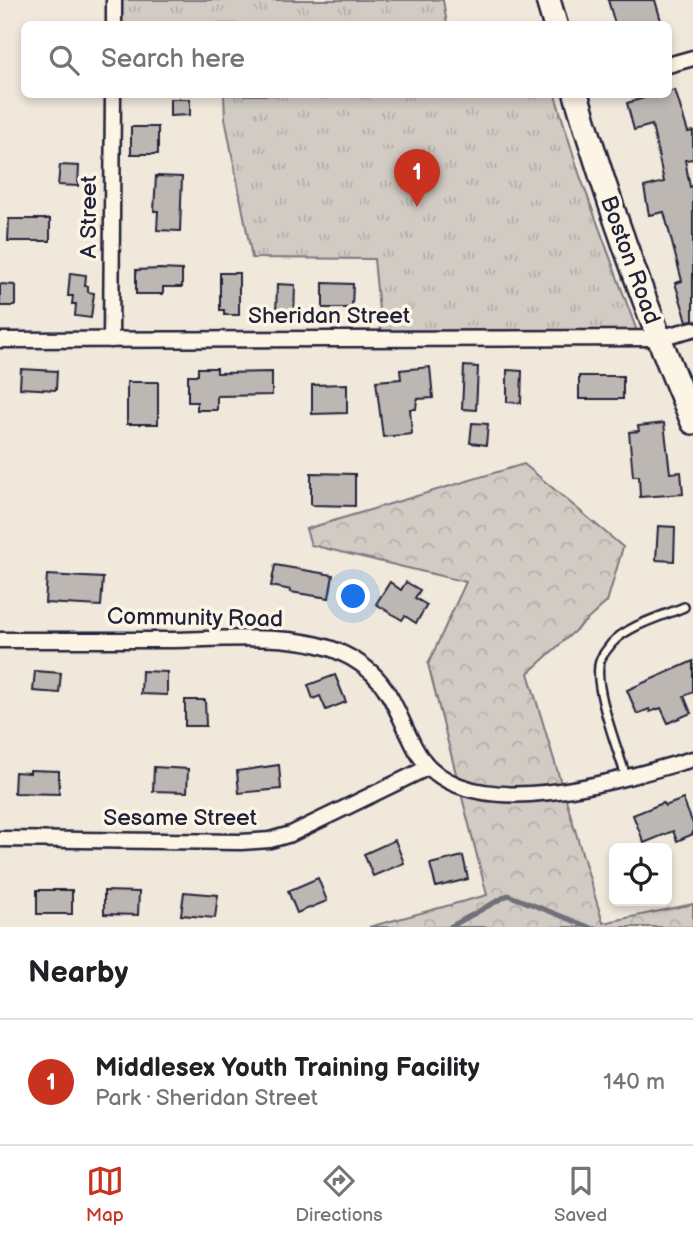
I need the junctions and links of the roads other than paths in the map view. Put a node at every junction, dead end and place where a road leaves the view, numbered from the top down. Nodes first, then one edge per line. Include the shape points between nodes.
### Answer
1 (114, 0) edge
2 (548, 0) edge
3 (114, 21) edge
4 (554, 21) edge
5 (693, 58) edge
6 (672, 64) edge
7 (113, 98) edge
8 (577, 98) edge
9 (693, 329) edge
10 (658, 338) junction
11 (0, 340) edge
12 (111, 340) junction
13 (693, 422) edge
14 (684, 607) dead end
15 (0, 639) edge
16 (693, 760) edge
17 (427, 768) junction
18 (626, 777) junction
19 (0, 839) edge

1 - 3 street
2 - 4 main road
5 - 6 street
7 - 12 street, A Street
8 - 10 main road, Boston Road
9 - 10 street, Sheridan Street
10 - 12 street, Sheridan Street
10 - 13 main road, Boston Road
11 - 12 street, Sheridan Street
14 - 18 lane via 612,642 600,661 604,706
15 - 17 street, Community Road via 254,638 336,650 373,671 381,681
16 - 18 street, Community Road
17 - 18 street, Community Road via 461,788 502,794 565,789
17 - 19 street, Sesame Street via 270,840

